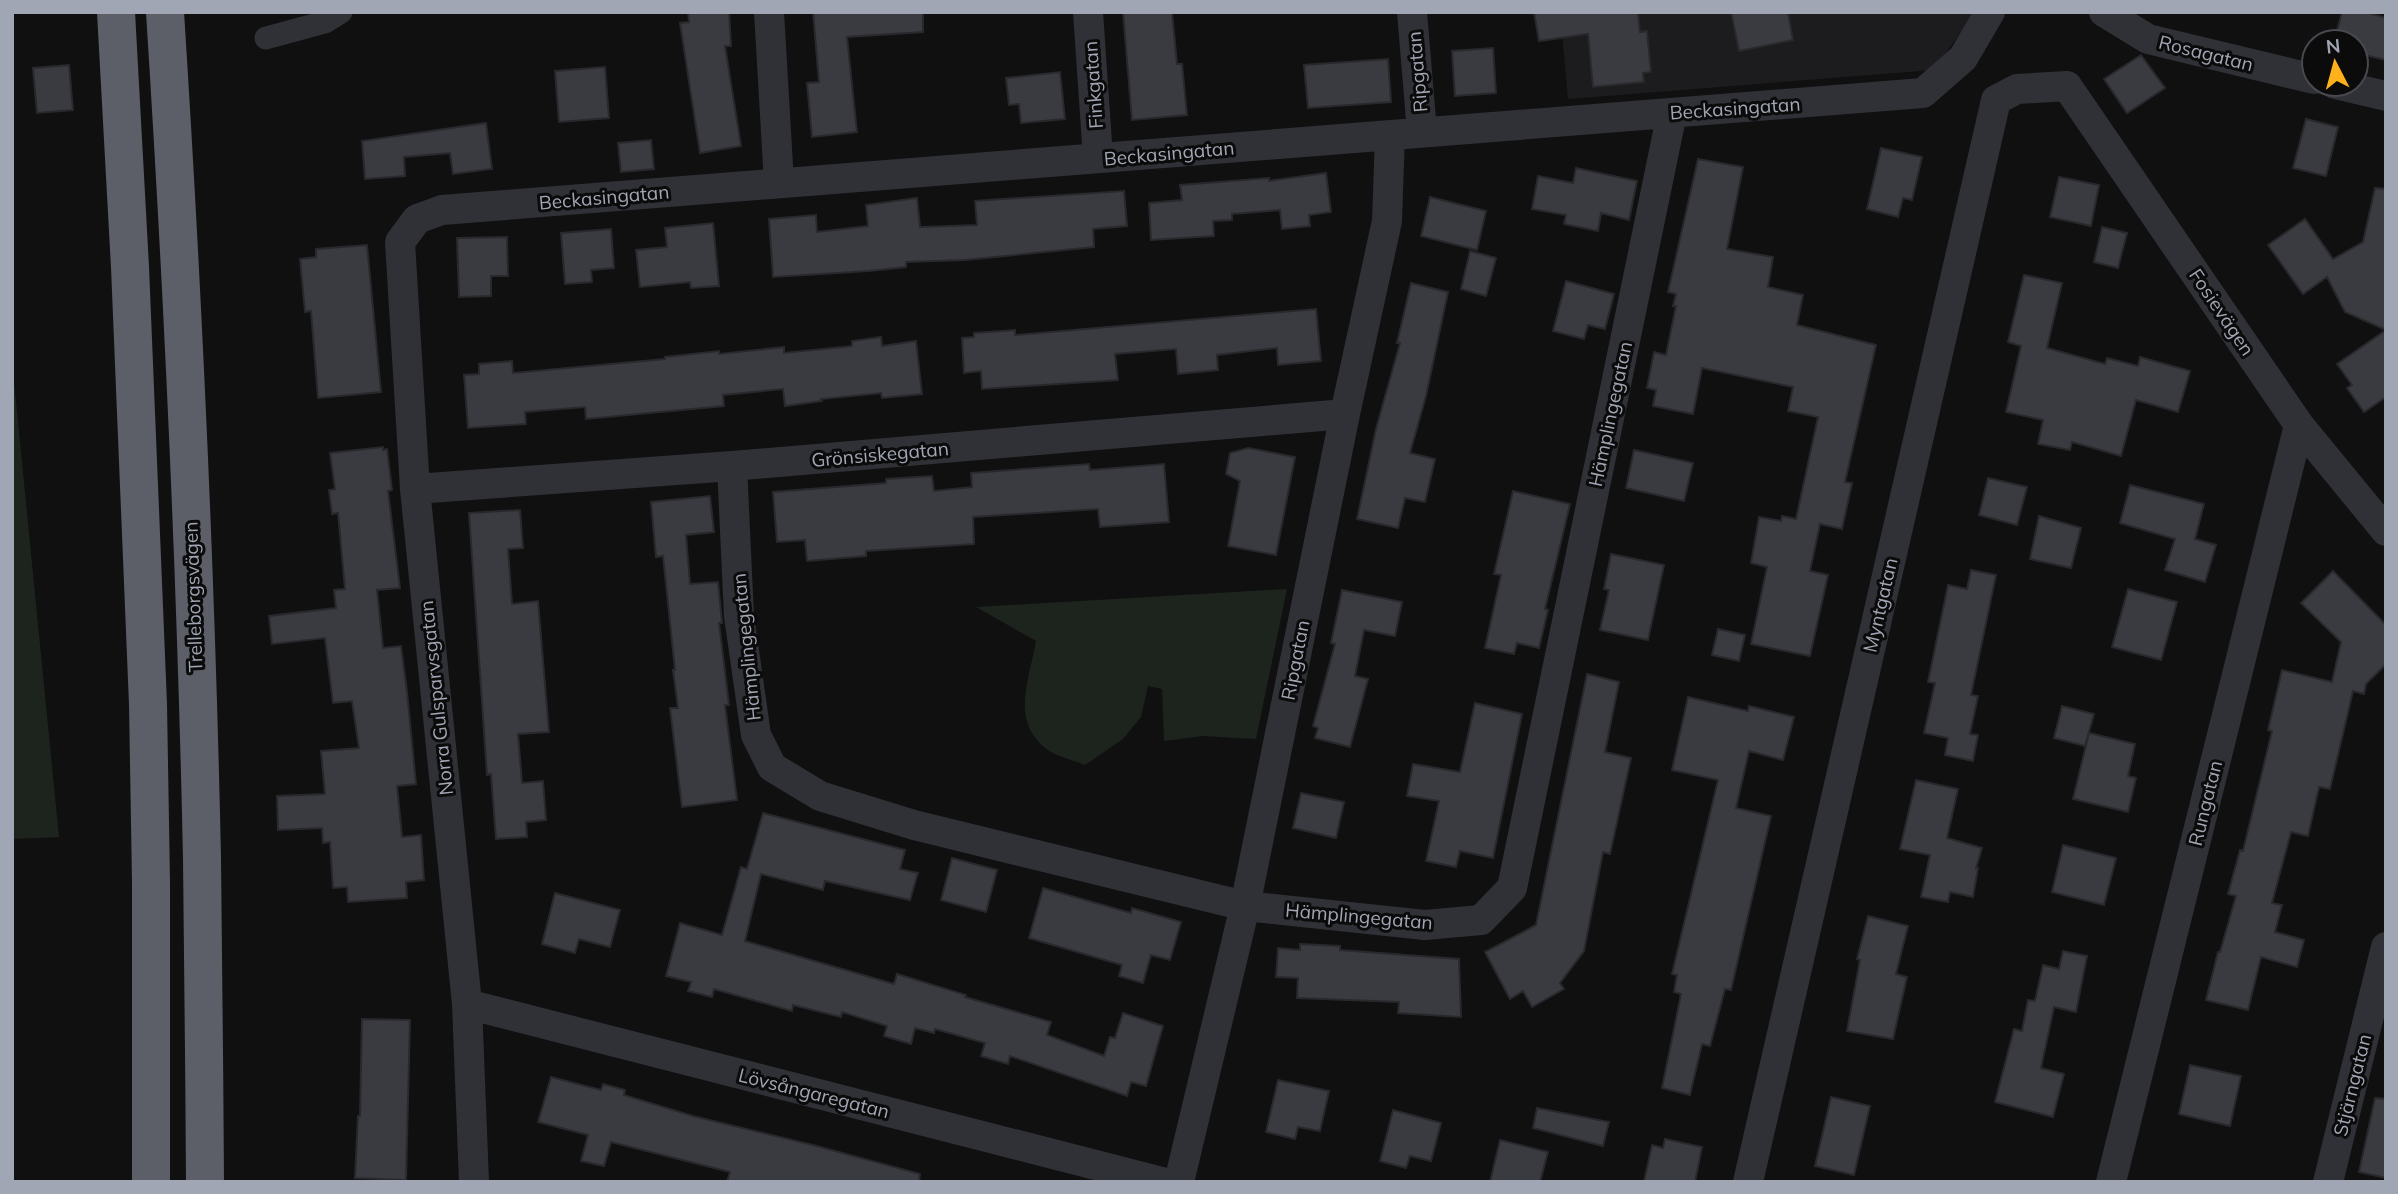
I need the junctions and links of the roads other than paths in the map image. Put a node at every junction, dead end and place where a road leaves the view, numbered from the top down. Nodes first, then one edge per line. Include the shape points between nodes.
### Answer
1 (116, 12) edge
2 (165, 12) edge
3 (341, 12) edge
4 (769, 12) edge
5 (1088, 12) edge
6 (1412, 12) edge
7 (1990, 12) edge
8 (2104, 12) edge
9 (266, 38) dead end
10 (2300, 76) edge
11 (2067, 86) joint
12 (1672, 113) junction
13 (1422, 132) junction
14 (1390, 135) junction
15 (1098, 158) junction
16 (779, 183) junction
17 (417, 219) joint
18 (1345, 414) junction
19 (2299, 425) junction
20 (732, 466) junction
21 (415, 489) junction
22 (2386, 531) edge
23 (1245, 906) junction
24 (2386, 947) edge
25 (467, 1004) junction
26 (151, 1182) edge
27 (205, 1182) edge
28 (474, 1182) edge
29 (1162, 1182) edge
30 (1179, 1182) edge
31 (1748, 1182) edge
32 (2111, 1182) edge
33 (2328, 1182) edge

1 - 26 highway via 148,704
2 - 27 highway, Trelleborgsvägen via 190,497 202,858
3 - 9 street via 325,22
4 - 16 street
5 - 15 street, Finkgatan
6 - 13 street, Ripgatan
7 - 12 street, Beckasingatan via 1963,58 1923,93
8 - 10 street, Rosagatan via 2148,39
11 - 19 street, Fosievägen
11 - 31 street, Myntgatan via 2017,89 1996,100
12 - 13 street, Beckasingatan
12 - 23 street, Hämplingegatan via 1512,888 1481,920 1425,925
13 - 14 street, Beckasingatan
14 - 15 street, Beckasingatan
14 - 18 street, Ripgatan via 1387,221
15 - 16 street, Beckasingatan
16 - 17 street, Beckasingatan via 442,211
17 - 21 street, Norra Gulsparvsgatan via 400,242
18 - 20 street, Grönsiskegatan
18 - 23 street, Ripgatan
19 - 22 street, Fosievägen
19 - 32 street, Rungatan
20 - 21 street, Grönsiskegatan
20 - 23 street, Hämplingegatan via 739,616 756,735 772,767 820,796 914,824
21 - 25 street, Norra Gulsparvsgatan
23 - 30 street, Ripgatan
24 - 33 street, Stjärngatan
25 - 28 street, Norra Gulsparvsgatan
25 - 29 street, Lövsångaregatan

